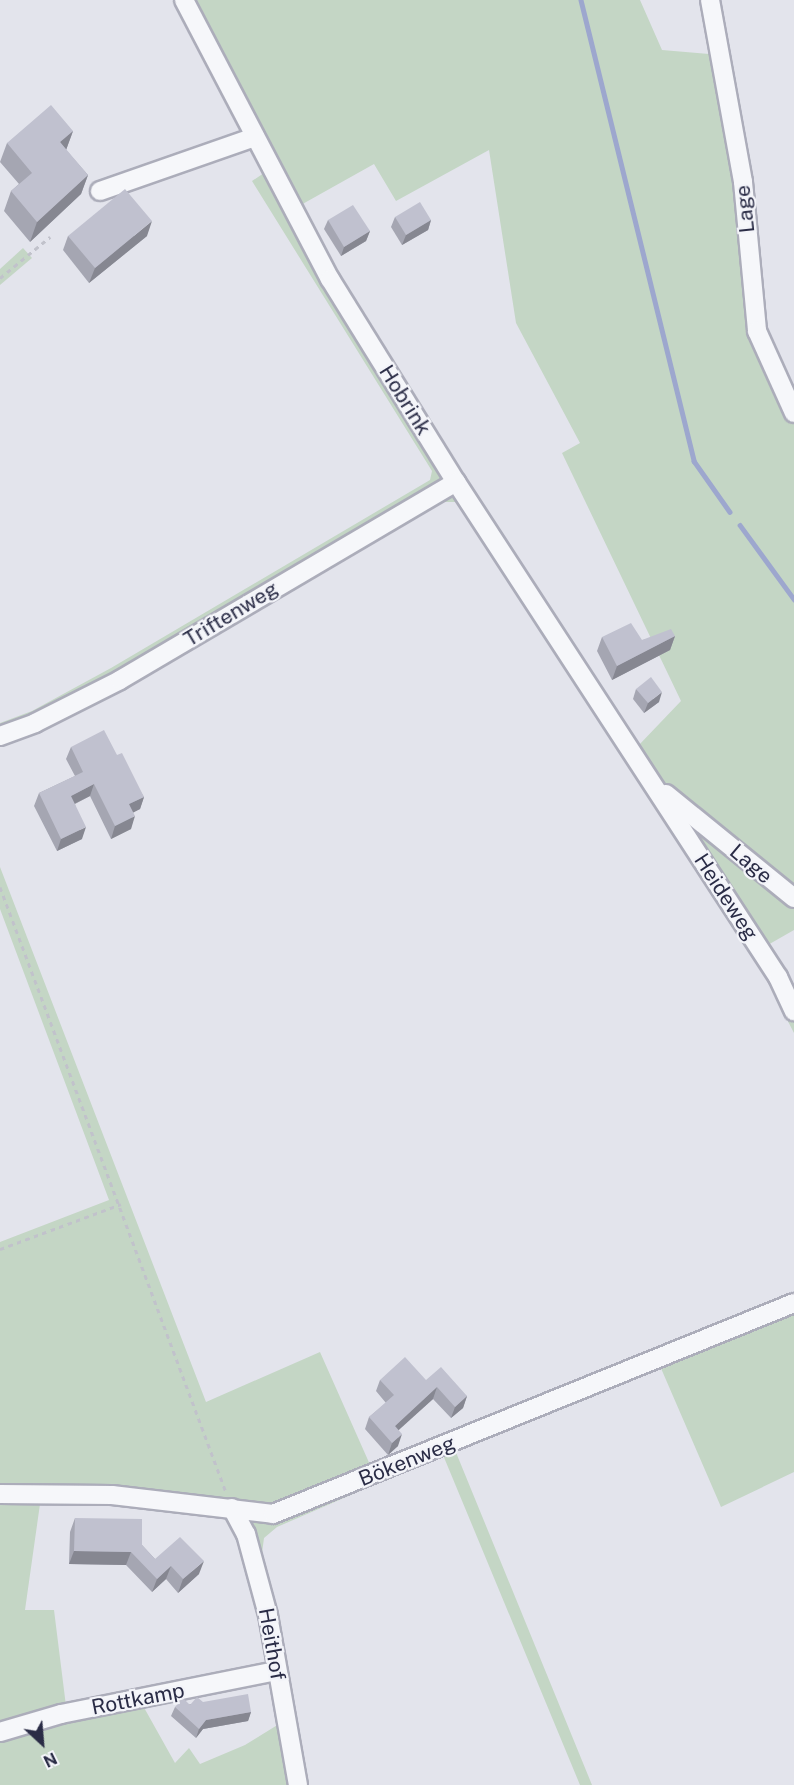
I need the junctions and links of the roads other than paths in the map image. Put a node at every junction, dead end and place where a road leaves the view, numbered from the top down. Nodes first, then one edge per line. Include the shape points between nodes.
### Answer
1 (184, 0) edge
2 (710, 0) edge
3 (255, 137) junction
4 (100, 191) dead end
5 (794, 413) edge
6 (456, 482) junction
7 (0, 736) edge
8 (653, 783) junction
9 (794, 898) edge
10 (794, 1012) edge
11 (794, 1302) edge
12 (0, 1494) edge
13 (232, 1508) junction
14 (277, 1671) junction
15 (0, 1732) edge
16 (298, 1785) edge

1 - 3 street, Hobrink
2 - 5 street, Lage via 743,182 757,331
3 - 4 street
3 - 6 street, Hobrink via 330,279
6 - 7 street, Triftenweg via 120,680 35,723
6 - 8 street, Hobrink
8 - 9 street, Lage
8 - 10 street, Heideweg via 778,977
11 - 13 street, Bökenweg via 273,1514
12 - 13 street, Bökenweg via 112,1495
13 - 14 street, Heithof via 246,1534 255,1564
14 - 15 street, Rottkamp via 61,1714
14 - 16 street, Heithof

